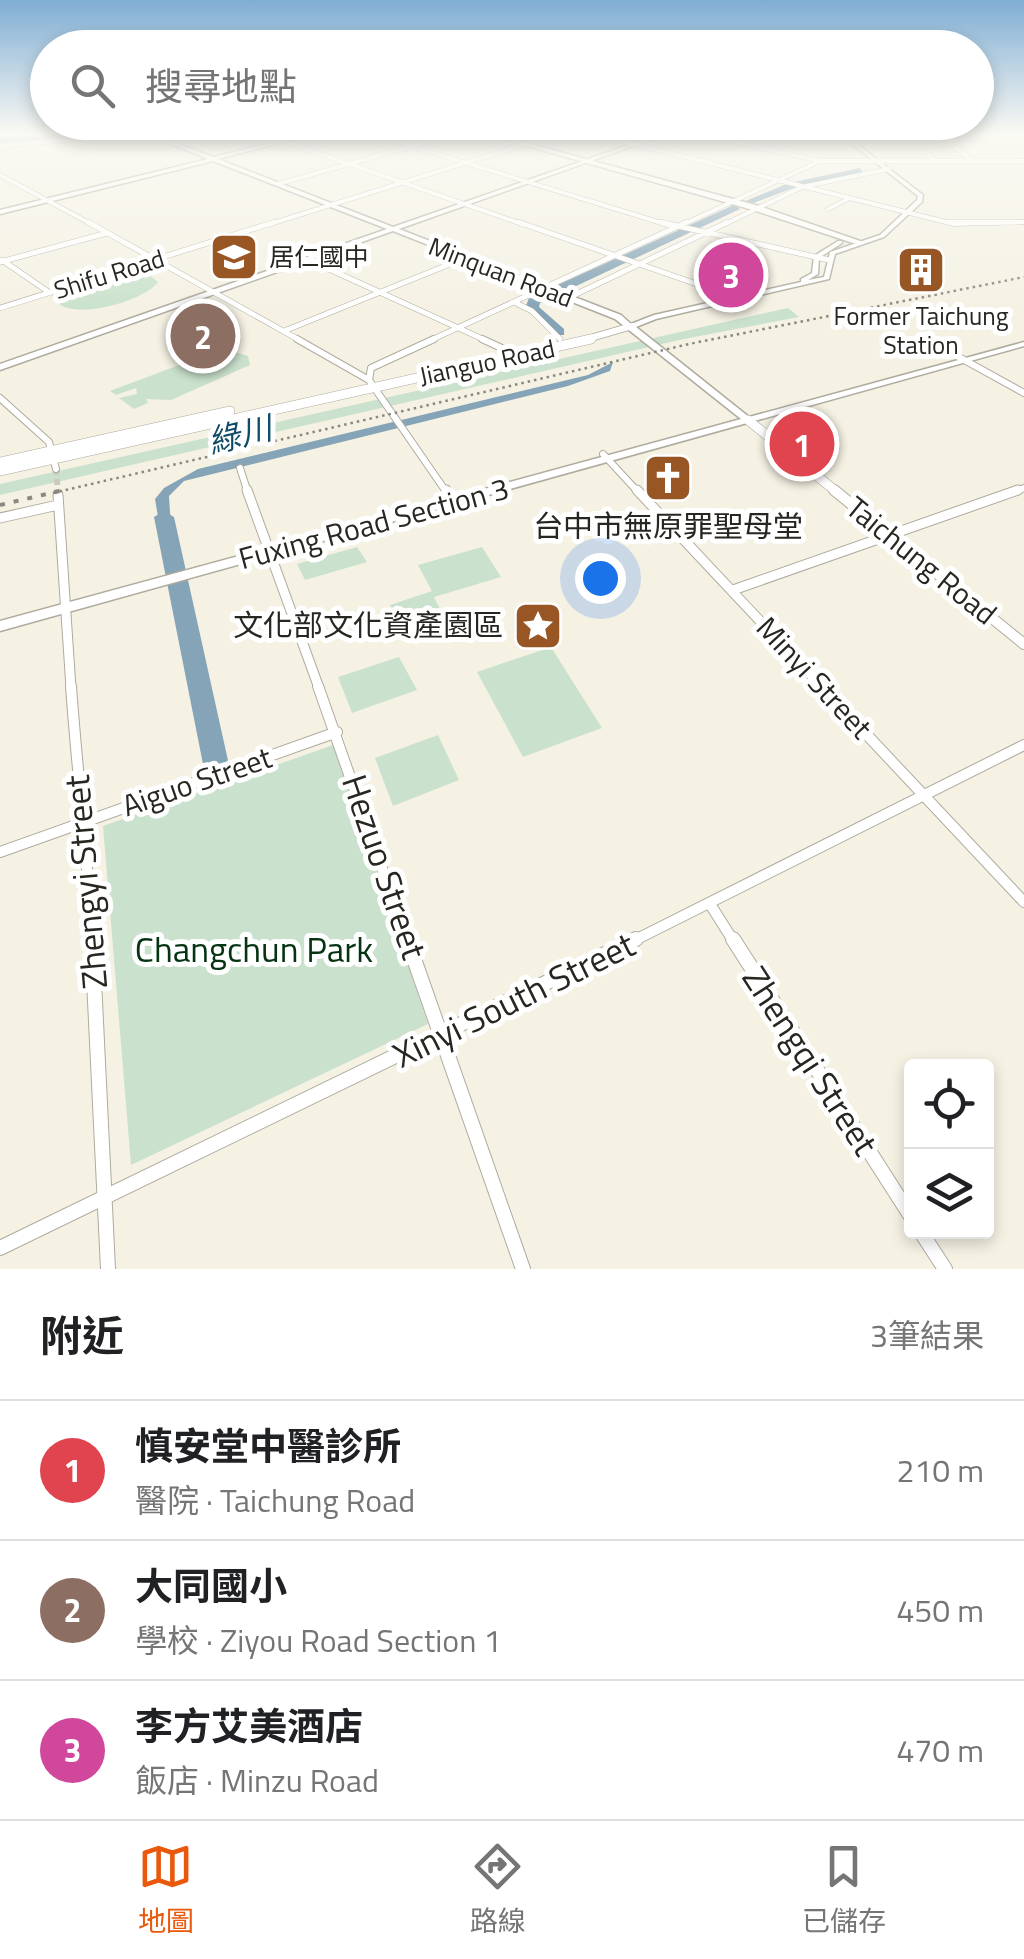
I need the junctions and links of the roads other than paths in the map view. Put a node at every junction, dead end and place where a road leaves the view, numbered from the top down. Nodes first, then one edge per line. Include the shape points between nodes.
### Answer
1 (31, 192) edge
2 (77, 192) edge
3 (299, 192) edge
4 (372, 192) edge
5 (434, 192) edge
6 (502, 192) edge
7 (563, 192) edge
8 (699, 192) edge
9 (755, 192) edge
10 (788, 192) edge
11 (826, 192) edge
12 (914, 192) edge
13 (849, 198) junction
14 (46, 200) junction
15 (735, 202) junction
16 (468, 204) junction
17 (332, 205) junction
18 (754, 207) junction
19 (828, 209) dead end
20 (0, 212) edge
21 (902, 212) junction
22 (1024, 222) edge
23 (677, 228) junction
24 (395, 230) junction
25 (107, 233) junction
26 (696, 233) junction
27 (848, 240) junction
28 (859, 242) junction
29 (618, 256) junction
30 (816, 256) junction
31 (466, 258) junction
32 (157, 259) junction
33 (309, 260) junction
34 (829, 260) junction
35 (1, 261) edge
36 (639, 262) junction
37 (50, 292) junction
38 (214, 292) junction
39 (380, 292) junction
40 (556, 293) junction
41 (737, 297) junction
42 (514, 302) junction
43 (0, 308) edge
44 (628, 324) junction
45 (457, 328) junction
46 (284, 330) junction
47 (560, 339) junction
48 (1024, 341) edge
49 (506, 350) junction
50 (962, 358) junction
51 (0, 368) edge
52 (372, 383) junction
53 (1024, 392) edge
54 (0, 398) edge
55 (744, 418) junction
56 (404, 429) joint
57 (605, 457) junction
58 (55, 459) junction
59 (0, 462) edge
60 (240, 468) dead end
61 (0, 471) edge
62 (1024, 488) edge
63 (452, 500) junction
64 (0, 518) edge
65 (890, 536) junction
66 (268, 549) junction
67 (733, 590) junction
68 (64, 605) junction
69 (0, 618) edge
70 (0, 626) edge
71 (1024, 644) edge
72 (338, 732) junction
73 (1024, 745) edge
74 (924, 796) junction
75 (80, 822) junction
76 (0, 852) edge
77 (1024, 902) edge
78 (710, 904) junction
79 (443, 1036) junction
80 (103, 1198) junction
81 (904, 1206) edge
82 (926, 1239) edge
83 (0, 1248) edge
84 (108, 1269) edge
85 (523, 1269) edge
86 (945, 1269) edge

1 - 14 street
2 - 14 main road
3 - 17 main road, Minquan Road
4 - 17 street, Shifu Road
5 - 16 street
6 - 16 main road
7 - 23 street
8 - 15 main road
9 - 15 street
10 - 18 street
11 - 13 street
12 - 21 main road, Jianguo Road
13 - 19 street
13 - 21 street
14 - 20 main road
14 - 25 street
15 - 18 main road
15 - 23 street
16 - 24 main road
16 - 29 street
17 - 24 main road, Minquan Road
17 - 32 street, Shifu Road
18 - 26 street
18 - 27 main road
21 - 22 street via 954,224
21 - 27 main road, Jianguo Road via 872,236
21 - 28 main road, Jianguo Road via 882,236
23 - 26 street
23 - 29 street
24 - 31 main road, Minquan Road
24 - 33 main road
25 - 32 street
25 - 35 street
26 - 30 street
26 - 36 street
27 - 28 main road
27 - 30 main road, Jianguo Road
28 - 34 main road, Jianguo Road
29 - 36 street
29 - 40 street
30 - 34 street
30 - 41 main road, Jianguo Road via 811,277
31 - 39 street
31 - 40 main road, Minquan Road
32 - 37 street, Shifu Road
32 - 38 street
33 - 38 main road
33 - 39 street
34 - 41 main road, Jianguo Road via 830,275 820,282
35 - 37 street
36 - 40 street
36 - 41 street
37 - 43 street, Shifu Road
38 - 46 street
38 - 51 main road
39 - 45 street
39 - 46 street
40 - 42 street
40 - 44 main road, Minquan Road
41 - 44 main road, Jianguo Road
42 - 45 street
42 - 47 street
44 - 47 street, Jianguo Road
44 - 52 street, Jianguo Road via 613,334
44 - 55 main road, Taichung Road
45 - 49 street
45 - 52 street via 370,368
46 - 52 street
47 - 49 street, Jianguo Road
48 - 50 main road, Fuxing Road Section 3
49 - 52 street, Jianguo Road
50 - 53 street
50 - 55 main road, Fuxing Road Section 3
52 - 56 street
52 - 58 street, Jianguo Road
54 - 58 street
55 - 57 main road, Fuxing Road Section 3
55 - 65 street, Taichung Road
56 - 63 street
57 - 63 main road, Fuxing Road Section 3
57 - 67 street, Minyi Street
58 - 59 street, Jianguo Road
58 - 61 street, Jianguo Road
60 - 66 street, Hezuo Street
62 - 65 street
63 - 66 main road, Fuxing Road Section 3
64 - 68 street, Zhengyi Street via 58,500
65 - 67 street
65 - 71 street, Taichung Road
66 - 68 main road, Fuxing Road Section 3
66 - 72 street, Hezuo Street
67 - 74 street, Minyi Street
68 - 69 main road, Fuxing Road Section 3
68 - 70 main road, Fuxing Road Section 3
68 - 75 street, Zhengyi Street
72 - 75 street, Aiguo Street
72 - 79 street, Hezuo Street
73 - 74 street, Xinyi South Street
74 - 77 street, Minyi Street
74 - 78 street, Xinyi South Street
75 - 76 street, Aiguo Street
75 - 80 street, Zhengyi Street via 88,848
78 - 79 street, Xinyi South Street
78 - 81 street, Zhengqi Street
79 - 80 street, Xinyi South Street
79 - 85 street, Hezuo Street
80 - 83 street, Xinyi South Street
80 - 84 street, Zhengyi Street
82 - 86 street

